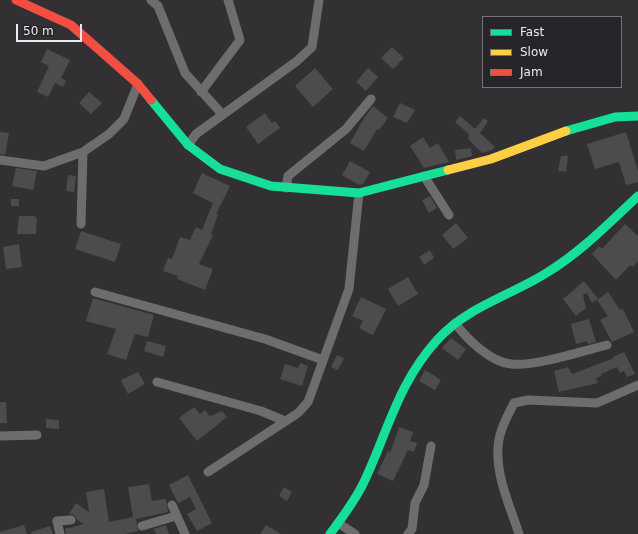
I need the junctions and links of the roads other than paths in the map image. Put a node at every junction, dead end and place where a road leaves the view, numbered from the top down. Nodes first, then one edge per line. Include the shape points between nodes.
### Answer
1 (16, 0) edge
2 (151, 0) edge
3 (228, 0) edge
4 (319, 0) edge
5 (138, 84) junction
6 (201, 92) junction
7 (371, 99) dead end
8 (222, 114) junction
9 (638, 116) edge
10 (188, 145) junction
11 (83, 152) junction
12 (0, 160) edge
13 (424, 176) junction
14 (286, 188) junction
15 (359, 193) junction
16 (638, 196) edge
17 (449, 214) dead end
18 (81, 224) dead end
19 (95, 292) dead end
20 (455, 323) junction
21 (607, 345) dead end
22 (323, 360) junction
23 (156, 382) dead end
24 (638, 385) edge
25 (285, 421) junction
26 (37, 435) dead end
27 (0, 436) edge
28 (431, 446) dead end
29 (208, 472) dead end
30 (172, 505) dead end
31 (176, 516) junction
32 (71, 520) dead end
33 (338, 523) junction
34 (142, 526) dead end
35 (60, 534) edge
36 (185, 534) edge
37 (330, 534) edge
38 (355, 534) edge
39 (408, 534) edge
40 (520, 534) edge

1 - 5 street via 71,26
2 - 6 street via 158,6 185,73
3 - 6 street via 240,40
4 - 8 street via 312,47 297,61
5 - 10 street
5 - 11 street via 124,119 110,134
6 - 8 street
7 - 14 street via 346,129 288,176
8 - 10 street via 196,134
9 - 13 street via 615,117 571,129 491,159
10 - 14 street via 220,168 271,186
11 - 12 street via 44,166
11 - 18 street
13 - 15 street
13 - 17 street
14 - 15 street
15 - 22 street via 349,289
16 - 20 street via 562,264
19 - 22 street via 265,339
20 - 21 street via 467,339 499,362 511,365 536,362
20 - 33 street via 438,338 419,362 400,394 357,496
22 - 25 street via 308,402 298,413
23 - 25 street via 261,411
24 - 40 street via 597,403 528,400 514,403 504,423 498,446 500,479
25 - 29 street
26 - 27 street
28 - 39 street via 424,485 415,503 412,529
30 - 31 street
31 - 34 street
31 - 36 street
32 - 35 street via 57,521
33 - 37 street
33 - 38 street

